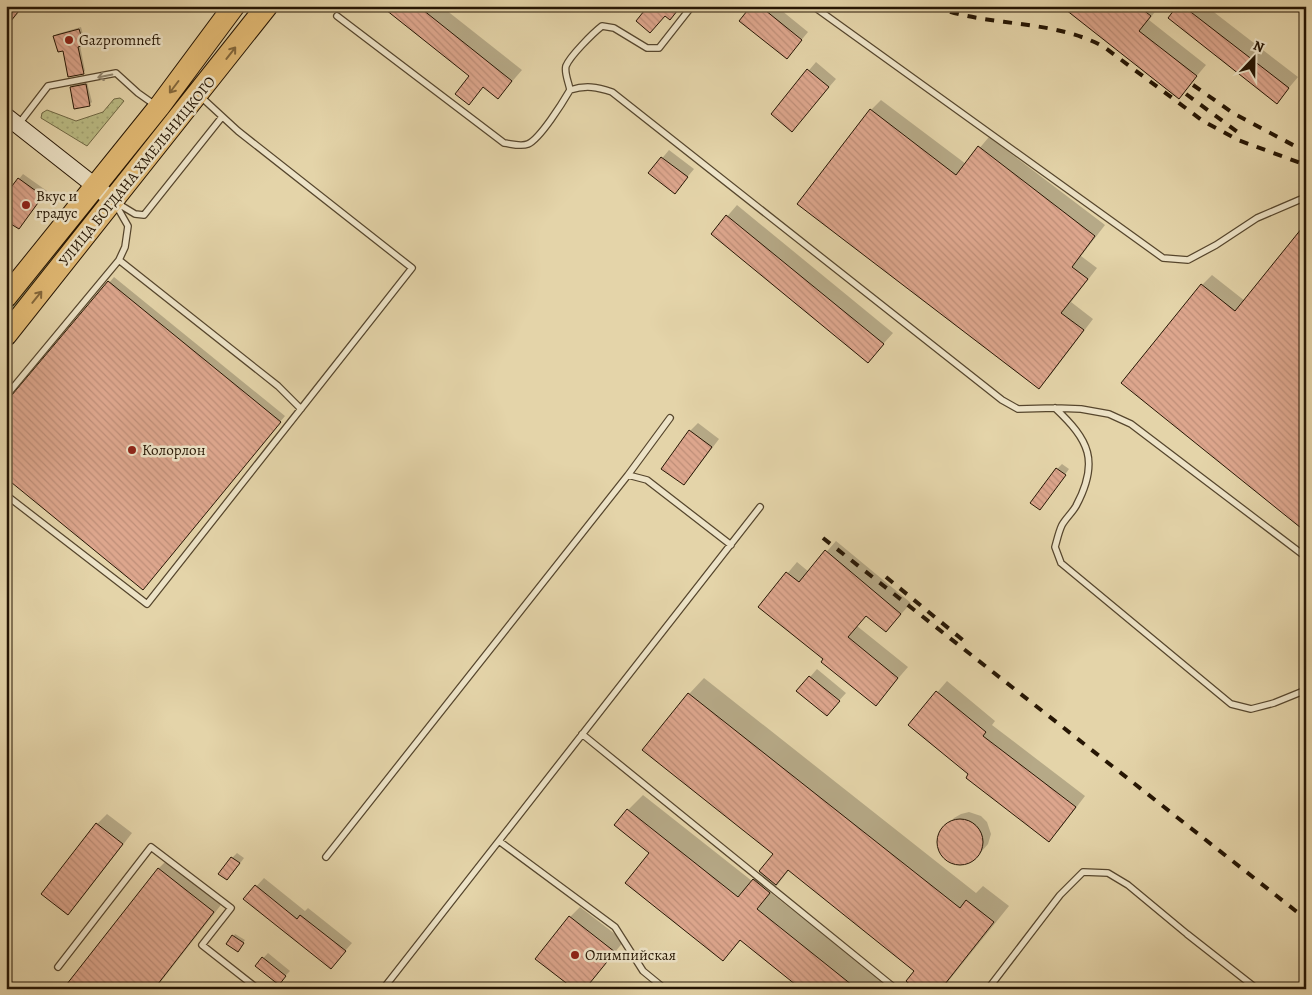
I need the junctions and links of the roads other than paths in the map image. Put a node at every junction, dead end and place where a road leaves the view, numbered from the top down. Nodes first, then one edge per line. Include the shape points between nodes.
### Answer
1 (267, 6) edge
2 (692, 6) edge
3 (813, 6) edge
4 (233, 7) edge
5 (337, 16) dead end
6 (570, 90) junction
7 (198, 95) junction
8 (159, 107) junction
9 (222, 116) junction
10 (12, 120) edge
11 (95, 186) junction
12 (1306, 197) edge
13 (114, 201) junction
14 (119, 260) junction
15 (6, 297) edge
16 (6, 335) edge
17 (6, 396) edge
18 (1055, 408) junction
19 (301, 409) junction
20 (670, 418) dead end
21 (628, 475) junction
22 (6, 494) edge
23 (760, 507) dead end
24 (731, 545) junction
25 (1306, 557) edge
26 (1306, 690) edge
27 (582, 734) junction
28 (499, 841) junction
29 (326, 857) dead end
30 (58, 967) dead end
31 (258, 989) edge
32 (383, 989) edge
33 (665, 989) edge
34 (896, 989) edge
35 (988, 989) edge
36 (1257, 989) edge

7 -> 1 highway, УЛИЦА БОГДАНА ХМЕЛЬНИЦКОГО
2 - 6 lane via 659,48 648,48 614,28 602,26 566,65
3 - 12 lane via 1163,258 1188,260 1257,218
4 -> 8 highway, УЛИЦА БОГДАНА ХМЕЛЬНИЦКОГО
5 - 6 lane via 504,143 527,145
6 - 18 lane via 595,86 612,92 1002,400 1018,409
7 - 9 lane
7 - 13 highway, УЛИЦА БОГДАНА ХМЕЛЬНИЦКОГО
8 -> 10 lane via 116,74 48,86
8 - 11 highway, УЛИЦА БОГДАНА ХМЕЛЬНИЦКОГО
9 - 13 lane via 144,215 135,214
9 - 19 lane via 412,268
10 - 11 street
11 - 13 street
11 - 15 highway, УЛИЦА БОГДАНА ХМЕЛЬНИЦКОГО
13 - 14 lane via 128,226
16 -> 13 highway, УЛИЦА БОГДАНА ХМЕЛЬНИЦКОГО
14 - 17 lane
14 - 19 lane via 278,386
18 - 25 lane via 1109,414 1131,424
18 - 26 lane via 1072,424 1088,454 1087,479 1075,506 1061,526 1055,547 1062,562 1231,704 1251,709
19 - 22 lane via 147,604
20 - 21 lane
21 - 24 lane via 647,480
21 - 29 lane
23 - 24 lane
24 - 27 lane
27 - 28 lane
27 - 34 lane
28 - 32 lane
28 - 33 lane via 614,927 643,971
30 - 31 lane via 151,847 231,908 202,945
35 - 36 lane via 1060,895 1084,872 1108,873 1128,885

